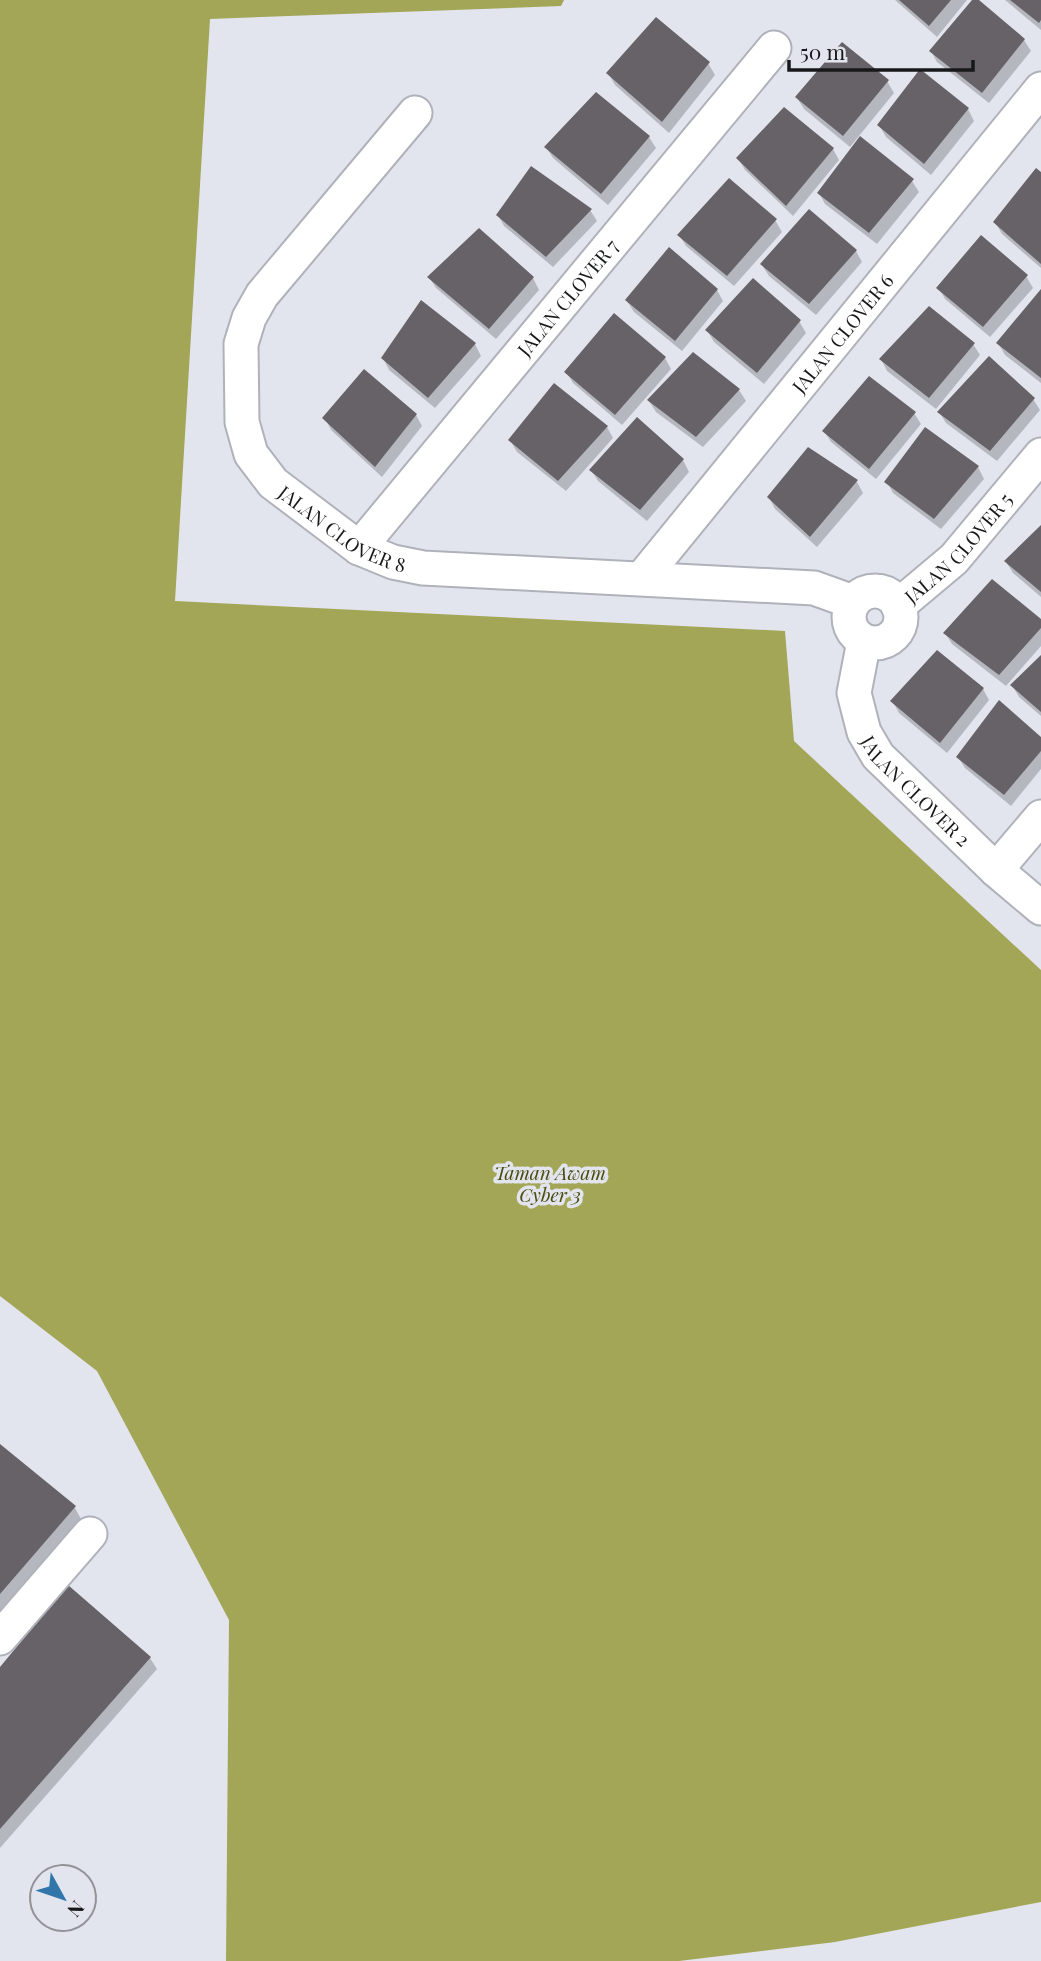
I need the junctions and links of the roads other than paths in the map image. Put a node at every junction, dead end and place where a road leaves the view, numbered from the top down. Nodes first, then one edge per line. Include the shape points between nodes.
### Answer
1 (774, 48) dead end
2 (1041, 89) edge
3 (415, 113) dead end
4 (1041, 455) edge
5 (359, 548) junction
6 (643, 578) junction
7 (853, 602) junction
8 (898, 606) junction
9 (864, 641) junction
10 (1041, 817) edge
11 (996, 870) junction
12 (1041, 908) edge
13 (90, 1534) dead end
14 (0, 1638) edge

1 - 5 street, JALAN CLOVER 7
2 - 6 street, JALAN CLOVER 6
3 - 5 street, JALAN CLOVER 8 via 262,295 241,344 242,422 251,453 273,483
4 - 8 street, JALAN CLOVER 5 via 954,559
5 - 6 street, JALAN CLOVER 8 via 423,568
6 - 7 street, JALAN CLOVER 8 via 814,588
7 - 8 street via 873,591 888,594
7 - 9 street via 849,624
8 - 9 street via 901,615 896,632 882,642
9 - 11 street, JALAN CLOVER 2 via 854,693 864,732 878,755
10 - 11 street
11 - 12 street, JALAN CLOVER 2
13 - 14 street

